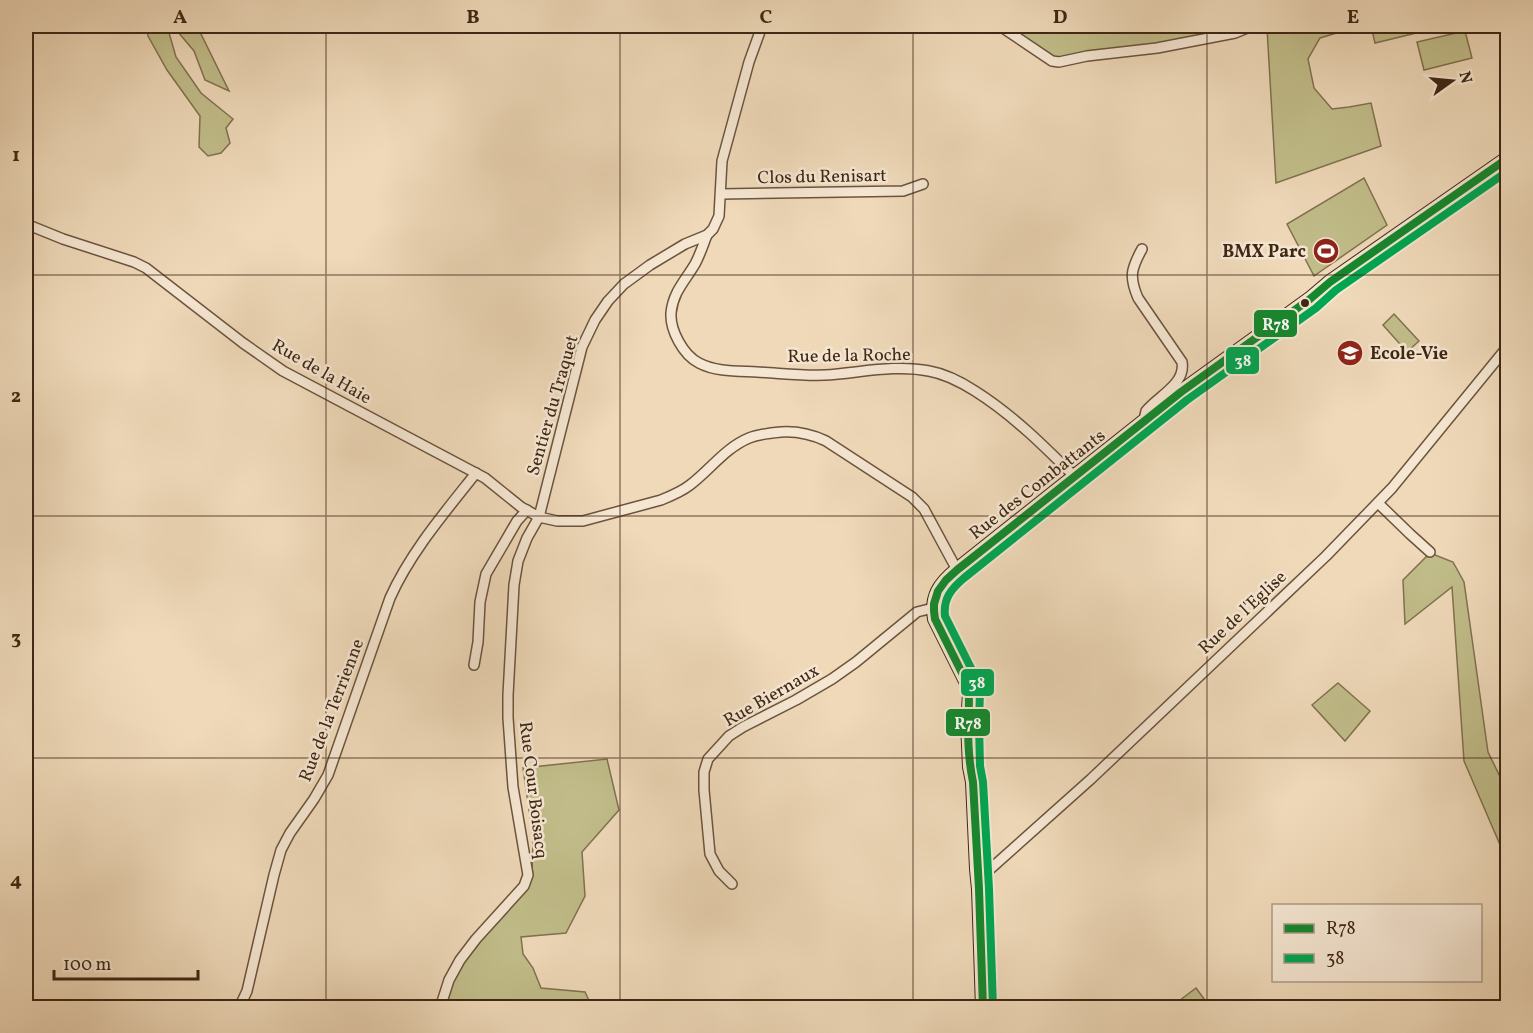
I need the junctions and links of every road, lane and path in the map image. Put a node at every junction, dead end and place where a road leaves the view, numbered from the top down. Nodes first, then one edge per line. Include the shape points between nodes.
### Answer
1 (762, 26) edge
2 (1000, 26) edge
3 (1252, 26) edge
4 (1508, 158) edge
5 (923, 184) dead end
6 (721, 194) junction
7 (26, 224) edge
8 (707, 235) junction
9 (1142, 249) dead end
10 (1508, 346) edge
11 (1148, 419) junction
12 (476, 473) junction
13 (1075, 477) junction
14 (1378, 503) junction
15 (527, 510) junction
16 (539, 517) junction
17 (1431, 552) dead end
18 (957, 570) junction
19 (933, 608) junction
20 (474, 665) dead end
21 (978, 880) junction
22 (732, 884) dead end
23 (239, 1008) edge
24 (441, 1008) edge
25 (983, 1008) edge

1 - 6 street via 726,148
2 - 3 street via 1057,62 1157,48
4 - 11 street, Rue des Combattants via 1330,282
5 - 6 street, Clos du Renisart via 903,191
6 - 8 street via 719,216
7 - 12 street, Rue de la Haie via 146,268 283,371
8 - 13 street, Rue de la Roche via 674,299 671,315 679,341 698,362 742,372 823,375 905,369 951,377 996,404
8 - 16 street, Sentier du Traquet via 685,244 624,284 596,320 582,347
9 - 11 street via 1134,265 1133,286 1183,369 1177,382 1146,411
10 - 14 street, Rue de l'Eglise
11 - 13 street, Rue des Combattants
12 - 15 street, Rue de la Haie
12 - 23 street, Rue de la Terrienne via 395,586 328,775 281,850 247,991
13 - 18 street, Rue des Combattants
14 - 17 street
14 - 21 street, Rue de l'Eglise via 1091,779
15 - 16 street, Rue de la Haie
15 - 20 street via 486,574
16 - 18 street via 583,521 661,500 692,484 748,438 798,432 826,441 912,497 924,510
16 - 24 street, Rue Cour Boisacq via 516,571 508,695 513,787 528,875 524,886 460,960
18 - 19 street, Rue des Combattants via 943,583
19 - 21 street via 934,619 970,694 970,766
19 - 22 street, Rue Biernaux via 917,612 832,679 736,731 708,759 704,772 708,844 719,870
21 - 25 street

